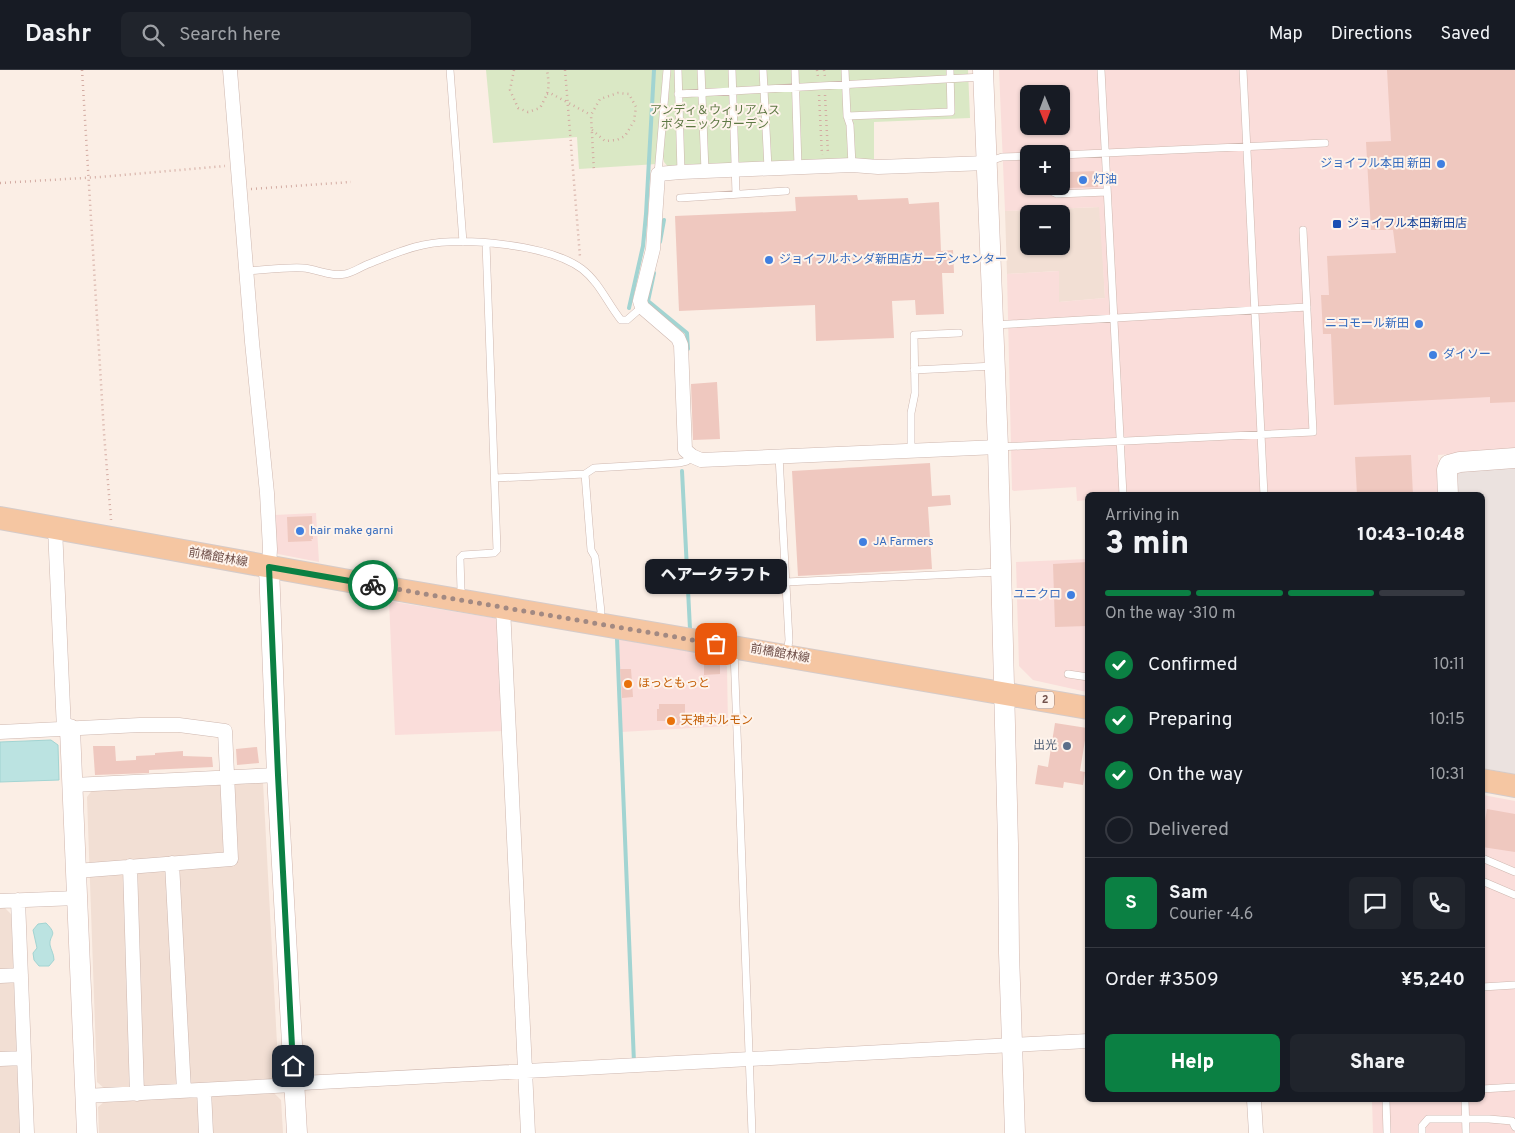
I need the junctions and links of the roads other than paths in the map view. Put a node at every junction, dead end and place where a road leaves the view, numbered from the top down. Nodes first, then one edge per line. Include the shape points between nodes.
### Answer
1 (230, 70) edge
2 (450, 70) edge
3 (667, 70) edge
4 (678, 70) edge
5 (701, 70) edge
6 (732, 70) edge
7 (763, 70) edge
8 (795, 70) edge
9 (845, 70) edge
10 (950, 70) edge
11 (1101, 70) edge
12 (1243, 70) edge
13 (983, 74) edge
14 (950, 79) junction
15 (846, 85) junction
16 (795, 88) junction
17 (764, 90) junction
18 (733, 91) junction
19 (702, 93) junction
20 (678, 94) junction
21 (847, 116) junction
22 (1325, 142) dead end
23 (1246, 146) junction
24 (1105, 153) junction
25 (1070, 155) edge
26 (1020, 157) edge
27 (988, 162) junction
28 (852, 165) junction
29 (798, 167) junction
30 (768, 168) junction
31 (736, 170) junction
32 (705, 171) junction
33 (681, 172) junction
34 (658, 174) junction
35 (786, 190) dead end
36 (1107, 192) junction
37 (1070, 193) edge
38 (736, 194) junction
39 (680, 198) dead end
40 (1303, 230) dead end
41 (463, 242) junction
42 (486, 243) junction
43 (246, 271) junction
44 (642, 307) junction
45 (1307, 308) junction
46 (1255, 310) junction
47 (1114, 318) junction
48 (993, 325) junction
49 (959, 333) dead end
50 (995, 366) junction
51 (914, 370) junction
52 (1261, 434) junction
53 (1120, 441) junction
54 (998, 447) junction
55 (911, 451) junction
56 (692, 456) junction
57 (779, 456) junction
58 (1515, 458) edge
59 (585, 474) junction
60 (495, 478) junction
61 (1122, 492) edge
62 (1264, 492) edge
63 (1448, 492) edge
64 (0, 518) edge
65 (55, 528) junction
66 (269, 567) junction
67 (1001, 572) junction
68 (786, 582) junction
69 (458, 600) junction
70 (503, 607) junction
71 (597, 624) junction
72 (734, 647) junction
73 (786, 656) junction
74 (1068, 674) dead end
75 (1085, 677) edge
76 (1003, 692) junction
77 (1085, 707) edge
78 (67, 730) junction
79 (0, 732) edge
80 (278, 775) junction
81 (227, 778) junction
82 (1485, 781) edge
83 (73, 785) junction
84 (1515, 786) edge
85 (1485, 859) edge
86 (172, 863) junction
87 (130, 866) junction
88 (76, 870) junction
89 (1515, 872) edge
90 (1485, 882) edge
91 (1515, 895) edge
92 (77, 898) junction
93 (18, 900) junction
94 (0, 901) edge
95 (21, 975) junction
96 (0, 976) edge
97 (1515, 986) edge
98 (1485, 987) edge
99 (1085, 1041) edge
100 (1011, 1044) junction
101 (24, 1058) junction
102 (0, 1059) edge
103 (748, 1059) junction
104 (525, 1071) junction
105 (294, 1085) junction
106 (1515, 1087) edge
107 (1485, 1089) edge
108 (204, 1090) junction
109 (184, 1091) junction
110 (137, 1094) junction
111 (85, 1096) junction
112 (1254, 1102) edge
113 (1386, 1102) edge
114 (1465, 1102) edge
115 (1466, 1120) junction
116 (1515, 1128) edge
117 (27, 1133) edge
118 (87, 1133) edge
119 (206, 1133) edge
120 (297, 1133) edge
121 (528, 1133) edge
122 (752, 1133) edge
123 (1015, 1133) edge
124 (1256, 1133) edge
125 (1387, 1133) edge
126 (1422, 1133) edge
127 (1466, 1133) edge

1 - 43 street
2 - 41 lane
3 - 34 lane
4 - 20 lane
5 - 19 lane
6 - 18 lane
7 - 17 lane
8 - 16 lane
9 - 15 lane
10 - 14 lane
11 - 24 lane
12 - 23 lane
13 - 14 lane
13 - 27 street
14 - 15 lane
14 - 21 lane via 952,112
15 - 16 lane
15 - 21 lane
16 - 17 lane
16 - 29 lane
17 - 18 lane
17 - 30 lane
18 - 19 lane
18 - 31 lane
19 - 20 lane
19 - 32 lane
20 - 33 lane
21 - 28 lane
22 - 23 lane
23 - 24 lane
23 - 46 lane
24 - 25 lane
24 - 36 lane
26 - 27 lane
27 - 28 street via 878,167
27 - 48 street
28 - 29 street
29 - 30 street
30 - 31 street
31 - 32 street
31 - 38 lane
32 - 33 street
33 - 34 street
34 - 44 street via 653,249 640,295
35 - 38 lane
36 - 37 lane
36 - 47 lane
38 - 39 lane
40 - 45 lane
41 - 42 lane
41 - 43 lane via 423,245 344,274 300,268
42 - 44 lane via 548,254 580,268 590,276 621,320 627,320
42 - 60 lane
43 - 66 street via 267,493
44 - 56 street via 678,338 681,345 685,450
45 - 46 lane
45 - 52 lane via 1313,432
46 - 47 lane
46 - 52 lane
47 - 48 lane
47 - 53 lane
48 - 50 street
49 - 51 lane via 914,335
50 - 51 lane
50 - 54 street
51 - 55 lane
52 - 53 lane
52 - 62 lane
53 - 54 lane
53 - 61 lane
54 - 55 street
54 - 67 street
55 - 57 street
56 - 57 street via 701,460
56 - 59 lane via 679,463 594,468
57 - 68 lane
58 - 63 street via 1449,465
59 - 60 lane
59 - 71 lane via 591,550 595,557 601,612
60 - 69 lane via 497,550 460,558
64 - 65 main road, 前橋館林線 / 2
65 - 66 main road, 前橋館林線 / 2
65 - 78 street
66 - 69 main road, 前橋館林線 / 2
66 - 80 street
67 - 68 lane
67 - 76 street
68 - 73 lane via 789,640
69 - 70 main road, 前橋館林線 / 2
70 - 71 main road, 前橋館林線 / 2
70 - 104 street
71 - 72 main road, 前橋館林線 / 2
72 - 73 main road, 前橋館林線 / 2
72 - 103 lane
73 - 76 main road, 前橋館林線 / 2
74 - 75 lane
76 - 77 main road, 前橋館林線 / 2
76 - 100 street
78 - 79 street
78 - 81 street via 140,724 225,731
78 - 83 street
80 - 81 street
80 - 105 street
81 - 83 street
81 - 86 street via 231,859
82 - 84 main road
83 - 88 street
85 - 89 lane
86 - 87 street
86 - 109 street
87 - 88 street
87 - 110 street
88 - 92 street
90 - 91 lane
92 - 93 street
92 - 111 street
93 - 94 street
93 - 95 street
95 - 96 street
95 - 101 street
97 - 98 lane
99 - 100 street
100 - 103 street
100 - 123 street
101 - 102 street
101 - 117 street
103 - 104 street
103 - 122 lane
104 - 105 street
104 - 121 street
105 - 108 street
105 - 120 street
106 - 107 lane
108 - 109 street
108 - 119 street
109 - 110 street
110 - 111 street
111 - 118 street
112 - 124 street
113 - 125 lane
114 - 115 lane
115 - 116 lane via 1512,1121
115 - 126 lane via 1428,1119 1422,1126
115 - 127 lane

